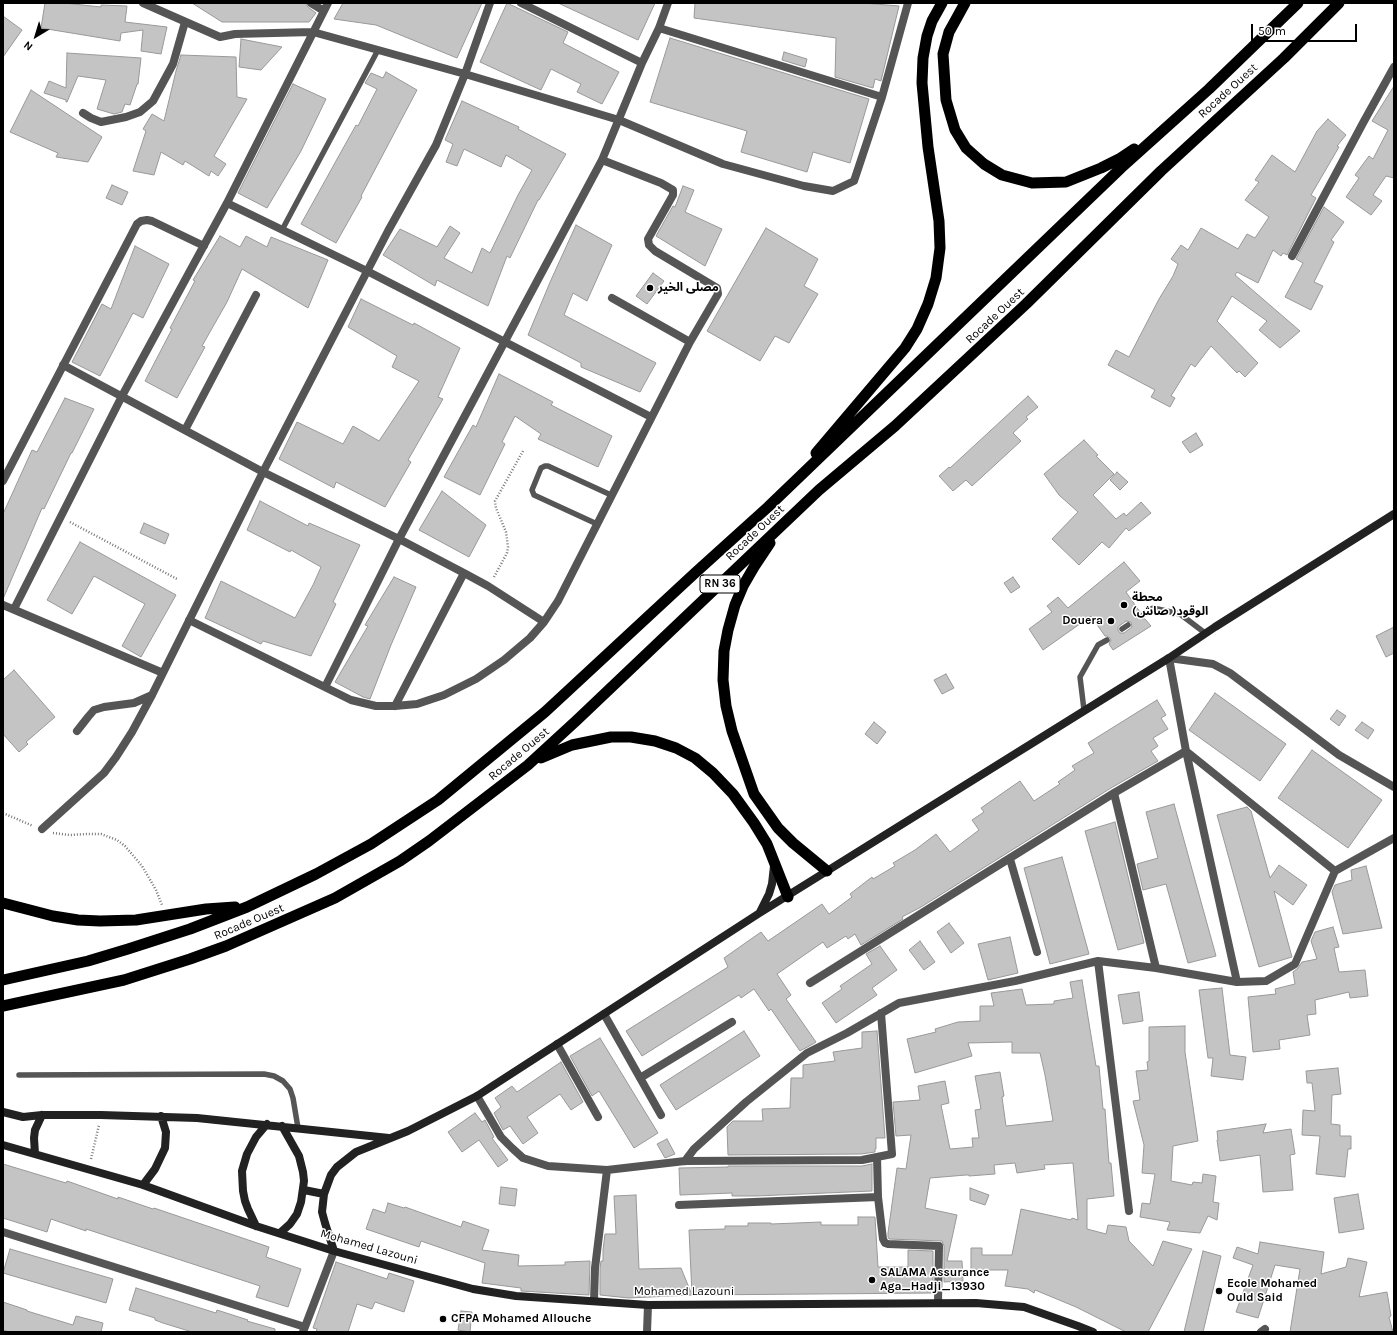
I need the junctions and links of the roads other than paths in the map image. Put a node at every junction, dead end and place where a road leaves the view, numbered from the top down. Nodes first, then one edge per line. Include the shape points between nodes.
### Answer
1 (143, 3) edge
2 (311, 3) edge
3 (328, 3) edge
4 (490, 3) edge
5 (521, 3) edge
6 (668, 3) edge
7 (908, 3) edge
8 (942, 3) edge
9 (965, 3) edge
10 (1298, 3) edge
11 (1340, 3) edge
12 (324, 12) junction
13 (185, 22) junction
14 (659, 28) junction
15 (313, 32) junction
16 (378, 50) junction
17 (642, 63) junction
18 (1394, 67) edge
19 (465, 74) junction
20 (882, 97) junction
21 (83, 113) dead end
22 (619, 120) junction
23 (1166, 128) junction
24 (602, 160) junction
25 (227, 203) junction
26 (282, 230) junction
27 (204, 246) junction
28 (1292, 256) dead end
29 (367, 271) junction
30 (256, 295) dead end
31 (612, 298) dead end
32 (504, 342) junction
33 (690, 342) junction
34 (63, 365) junction
35 (122, 396) junction
36 (651, 417) junction
37 (185, 430) junction
38 (263, 472) junction
39 (3, 481) edge
40 (611, 495) junction
41 (780, 496) junction
42 (1394, 514) edge
43 (597, 524) junction
44 (782, 526) junction
45 (399, 539) junction
46 (464, 573) junction
47 (3, 605) edge
48 (14, 609) junction
49 (1143, 615) dead end
50 (189, 620) junction
51 (544, 622) junction
52 (1128, 626) dead end
53 (1122, 629) dead end
54 (1205, 633) junction
55 (1107, 640) dead end
56 (1169, 658) junction
57 (163, 673) junction
58 (325, 687) junction
59 (152, 695) junction
60 (395, 706) junction
61 (1084, 710) junction
62 (77, 731) dead end
63 (1186, 751) junction
64 (528, 765) junction
65 (1394, 787) edge
66 (1114, 793) junction
67 (42, 829) road end
68 (1394, 838) edge
69 (1010, 859) junction
70 (774, 863) junction
71 (827, 871) junction
72 (1335, 871) junction
73 (788, 896) junction
74 (3, 902) edge
75 (247, 907) junction
76 (758, 914) junction
77 (1037, 952) dead end
78 (1098, 961) junction
79 (1156, 968) junction
80 (3, 980) edge
81 (1237, 982) junction
82 (810, 983) dead end
83 (3, 1006) edge
84 (881, 1013) junction
85 (604, 1014) junction
86 (732, 1022) dead end
87 (557, 1044) junction
88 (19, 1075) dead end
89 (640, 1078) junction
90 (478, 1096) junction
91 (3, 1112) edge
92 (42, 1114) junction
93 (661, 1115) dead end
94 (161, 1116) junction
95 (598, 1117) dead end
96 (267, 1124) junction
97 (282, 1126) junction
98 (298, 1128) junction
99 (392, 1138) junction
100 (3, 1145) edge
101 (35, 1154) junction
102 (877, 1157) junction
103 (685, 1161) junction
104 (607, 1170) junction
105 (143, 1185) junction
106 (304, 1190) junction
107 (324, 1194) junction
108 (878, 1197) junction
109 (679, 1205) dead end
110 (1129, 1211) dead end
111 (256, 1226) junction
112 (3, 1232) edge
113 (280, 1233) junction
114 (334, 1250) junction
115 (594, 1301) junction
116 (938, 1304) junction
117 (648, 1305) junction
118 (304, 1329) edge
119 (646, 1332) edge
120 (1093, 1332) edge

1 - 13 street
2 - 12 street
3 - 12 street
4 - 19 street
5 - 17 street
6 - 14 street
7 - 20 street
8 - 41 highway via 926,36 923,58 924,111 939,222 940,248 936,278 928,304 905,348
9 - 23 highway via 949,32 943,54 946,100 955,130 966,148 984,164 1002,175 1032,182 1066,182 1119,159
10 - 23 highway, Rocade Ouest
11 - 44 highway, Rocade Ouest / RN 36 via 1161,171 1026,304 895,426 819,490
12 - 15 street
13 - 15 street via 220,37 235,34
13 - 21 street via 173,64 153,101 140,112 101,122
14 - 17 street
14 - 20 street
15 - 16 street
15 - 25 street
16 - 19 street
16 - 26 lane
17 - 22 street
18 - 28 street
19 - 22 street
19 - 29 street via 436,145
20 - 22 street via 854,181 833,191 722,164
22 - 24 street
23 - 41 highway, Rocade Ouest via 1121,168
24 - 32 street
24 - 33 street via 673,190 674,195 648,239 649,245 717,288 718,294
25 - 26 street
25 - 27 street
26 - 29 street
27 - 34 street via 152,221 141,221 137,224
27 - 35 street
29 - 32 street
29 - 38 street
30 - 37 street
31 - 33 street
32 - 36 street
32 - 45 street
33 - 36 street
34 - 35 street
34 - 39 street
35 - 37 street
35 - 48 street
36 - 40 street
37 - 38 street
38 - 45 street
38 - 50 street
40 - 43 street
40 - 43 lane via 548,466 541,468 532,490 534,496
41 - 75 highway, Rocade Ouest via 545,712 438,800 371,844
42 - 54 main road
43 - 51 street via 558,601
44 - 64 highway, Rocade Ouest / RN 36
44 - 71 highway via 754,567 735,605 724,651 723,680 726,706 732,732 754,794 778,828
45 - 46 street
45 - 58 street
46 - 51 street
46 - 60 street
47 - 48 street
48 - 57 street
49 - 54 lane via 1153,608 1180,614
50 - 57 street
50 - 58 street
51 - 60 street via 504,660 476,679 444,695 417,704
52 - 53 lane
54 - 56 main road
55 - 61 lane via 1098,645 1080,677
56 - 61 main road
56 - 63 street
56 - 65 street via 1213,664 1224,670 1339,755
57 - 59 street
58 - 60 street via 351,700 376,706
59 - 62 street via 134,703 94,710
59 - 67 street via 128,738 104,773
61 - 71 main road
63 - 66 street
63 - 72 street
63 - 81 street
64 - 70 highway via 572,745 611,737 655,741 676,748 695,758 733,794 767,844
64 - 83 highway, Rocade Ouest / RN 36 via 400,861 335,898 294,917 226,946 158,970 94,987
66 - 69 street
66 - 79 street
68 - 72 street
69 - 77 street
69 - 82 street
70 - 73 highway
70 - 76 main road via 772,884
71 - 73 main road
72 - 81 street via 1295,964 1266,981
73 - 76 main road
74 - 75 highway via 78,920 124,921 206,909
75 - 80 highway, Rocade Ouest via 190,929 88,961
76 - 85 main road
78 - 79 street
78 - 84 street via 1015,981 899,1003
78 - 110 street
79 - 81 street
84 - 102 street via 892,1154
84 - 103 street via 807,1053 746,1102 694,1149
85 - 87 main road
85 - 89 street
86 - 89 street
87 - 90 main road
87 - 95 street
88 - 98 lane via 264,1074 283,1081 290,1089
89 - 93 street
90 - 99 main road
90 - 104 street via 501,1137 523,1158 548,1166
91 - 92 main road via 23,1117
92 - 94 main road
92 - 101 main road via 35,1130
94 - 96 main road
94 - 105 main road via 166,1132 165,1148
96 - 97 main road
96 - 111 main road via 256,1137 242,1171 245,1201
97 - 98 main road
97 - 106 main road via 297,1152 303,1172
98 - 99 main road
99 - 107 main road via 347,1158 331,1175
100 - 101 main road, Mohamed Lazouni
101 - 105 main road, Mohamed Lazouni
102 - 103 street via 862,1160
102 - 108 street
103 - 104 street
104 - 115 street via 595,1268
105 - 111 main road, Mohamed Lazouni
106 - 107 main road
106 - 113 main road via 296,1214
107 - 114 main road via 322,1212
108 - 109 street
108 - 116 street via 884,1242 939,1246
111 - 113 main road, Mohamed Lazouni
112 - 118 street
113 - 114 main road, Mohamed Lazouni
114 - 115 main road, Mohamed Lazouni via 473,1289 516,1296
114 - 118 street
115 - 117 main road, Mohamed Lazouni
116 - 117 main road, Mohamed Lazouni
116 - 120 main road, Mohamed Lazouni via 976,1303 1024,1308
117 - 119 street

